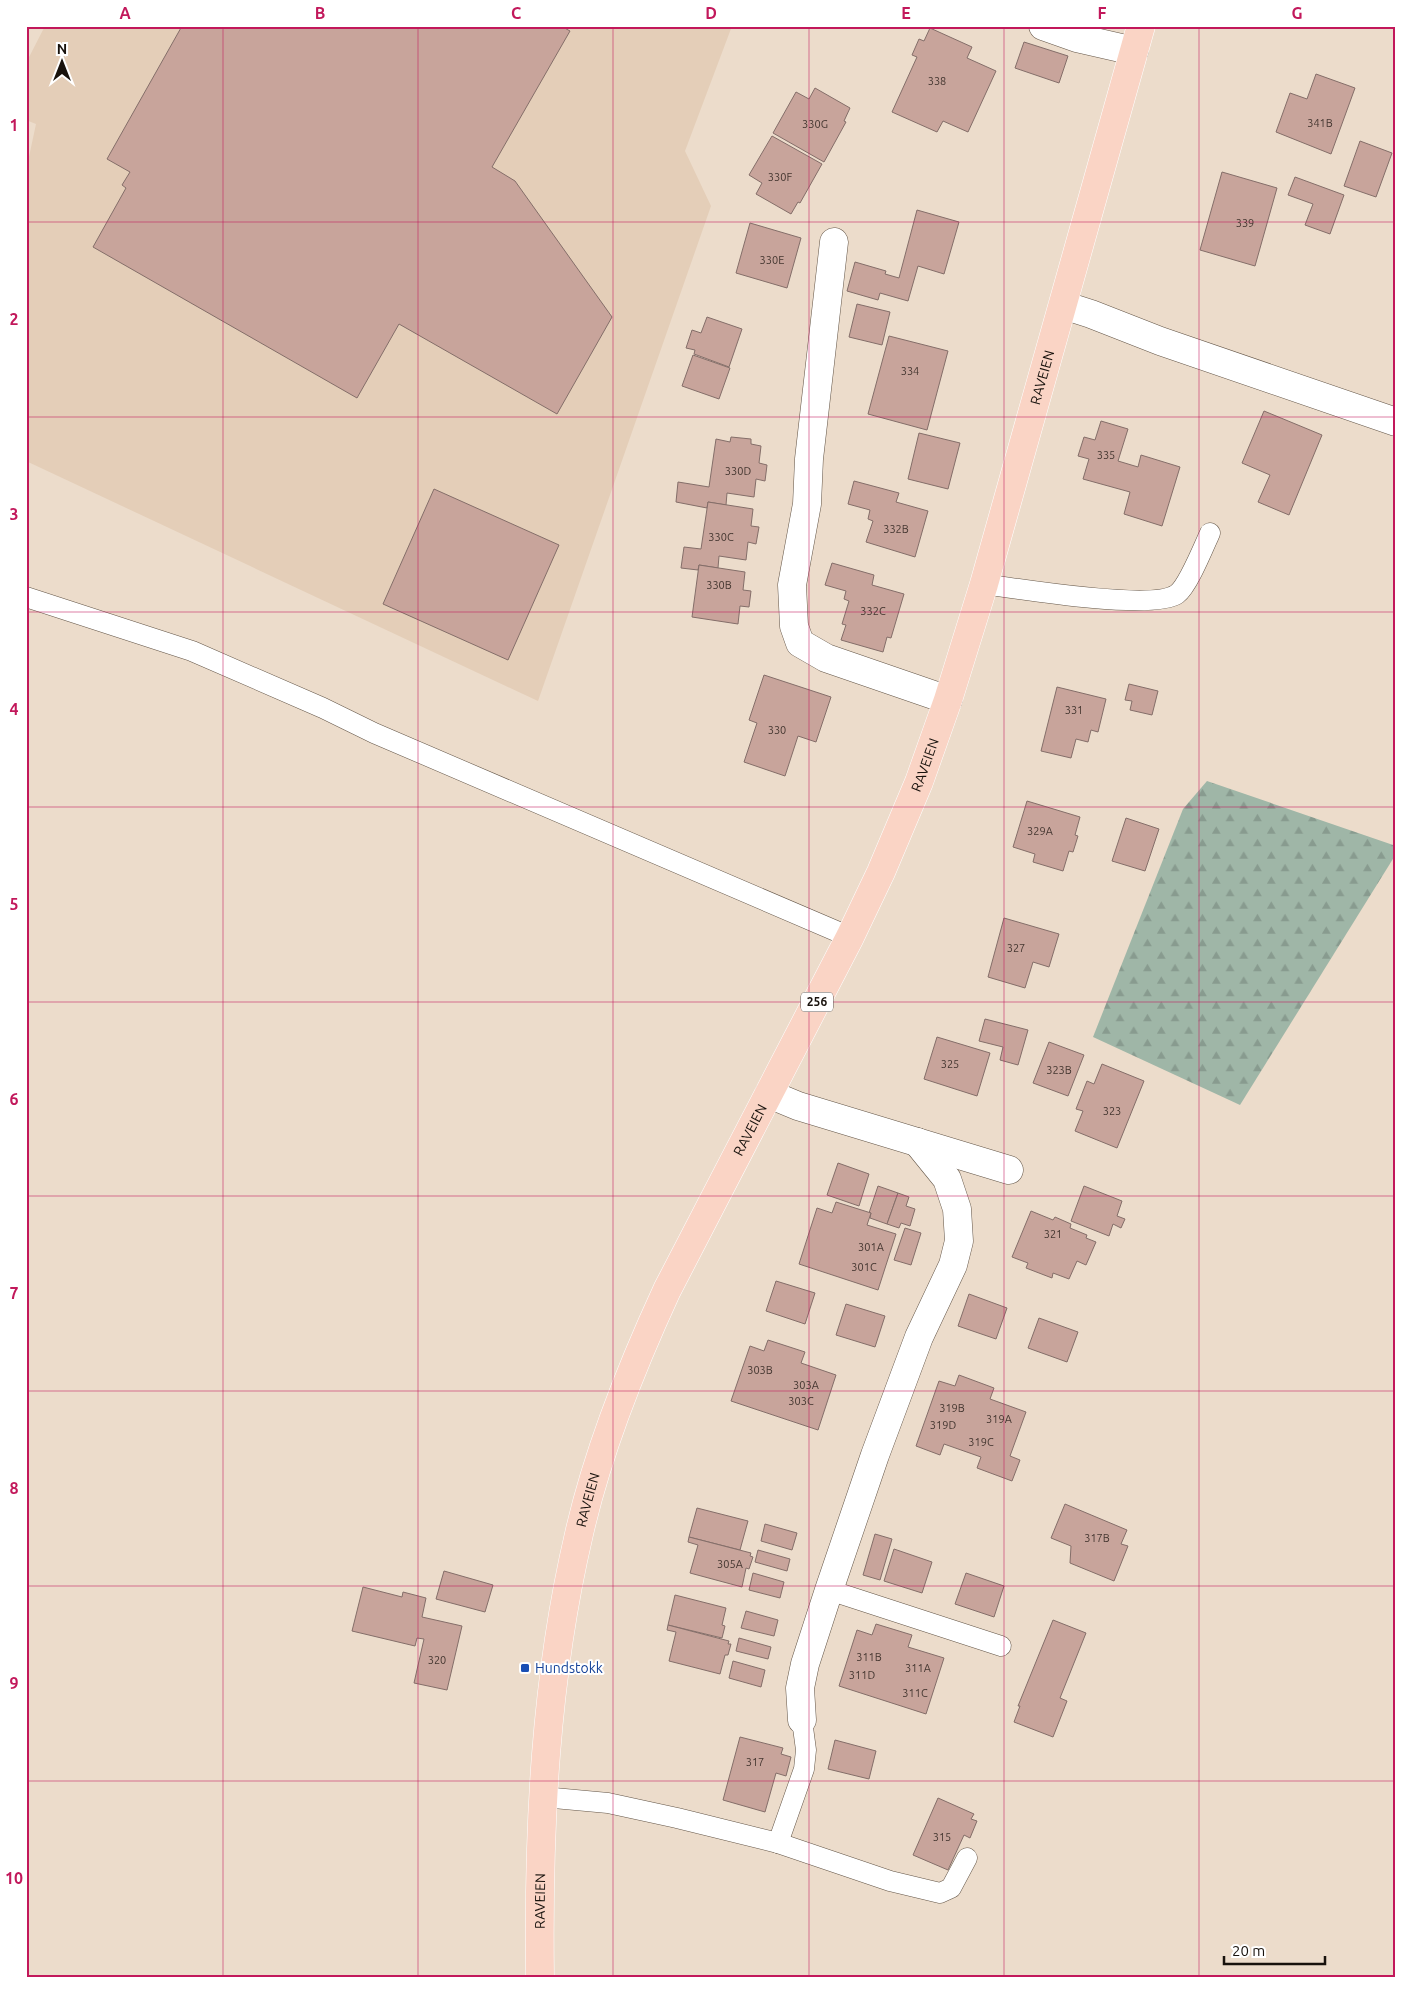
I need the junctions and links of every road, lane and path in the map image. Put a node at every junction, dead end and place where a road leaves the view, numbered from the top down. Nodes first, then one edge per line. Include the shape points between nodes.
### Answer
1 (1043, 26) edge
2 (1137, 39) edge
3 (834, 242) dead end
4 (1063, 305) junction
5 (1396, 422) edge
6 (1210, 534) dead end
7 (984, 584) junction
8 (26, 597) edge
9 (948, 700) junction
10 (850, 937) junction
11 (769, 1094) junction
12 (917, 1142) junction
13 (1009, 1170) dead end
14 (829, 1590) junction
15 (1001, 1646) dead end
16 (802, 1720) joint
17 (542, 1797) junction
18 (778, 1843) junction
19 (967, 1858) dead end
20 (540, 1977) edge

1 - 2 street via 1077,38
2 - 4 main road, RAVEIEN / 256
3 - 9 street via 809,459 807,504 792,585 794,626 800,643 826,658
4 - 5 street
4 - 7 main road, RAVEIEN / 256
6 - 7 lane via 1184,585 1177,594 1159,600 1049,594
7 - 9 main road, RAVEIEN / 256
8 - 10 lane via 192,651 374,733
9 - 10 main road, RAVEIEN / 256 via 919,782
10 - 11 main road, RAVEIEN / 256
11 - 12 street
11 - 17 main road, RAVEIEN / 256 via 660,1306 600,1458 579,1534 560,1627
12 - 13 street
12 - 14 street via 947,1178 957,1209 959,1240 953,1265 913,1355 875,1455
14 - 15 lane
14 - 16 street via 800,1688
16 - 18 lane via 806,1750 804,1769
17 - 18 lane via 608,1803
17 - 20 main road, RAVEIEN / 256
18 - 19 lane via 890,1881 940,1894 951,1888

